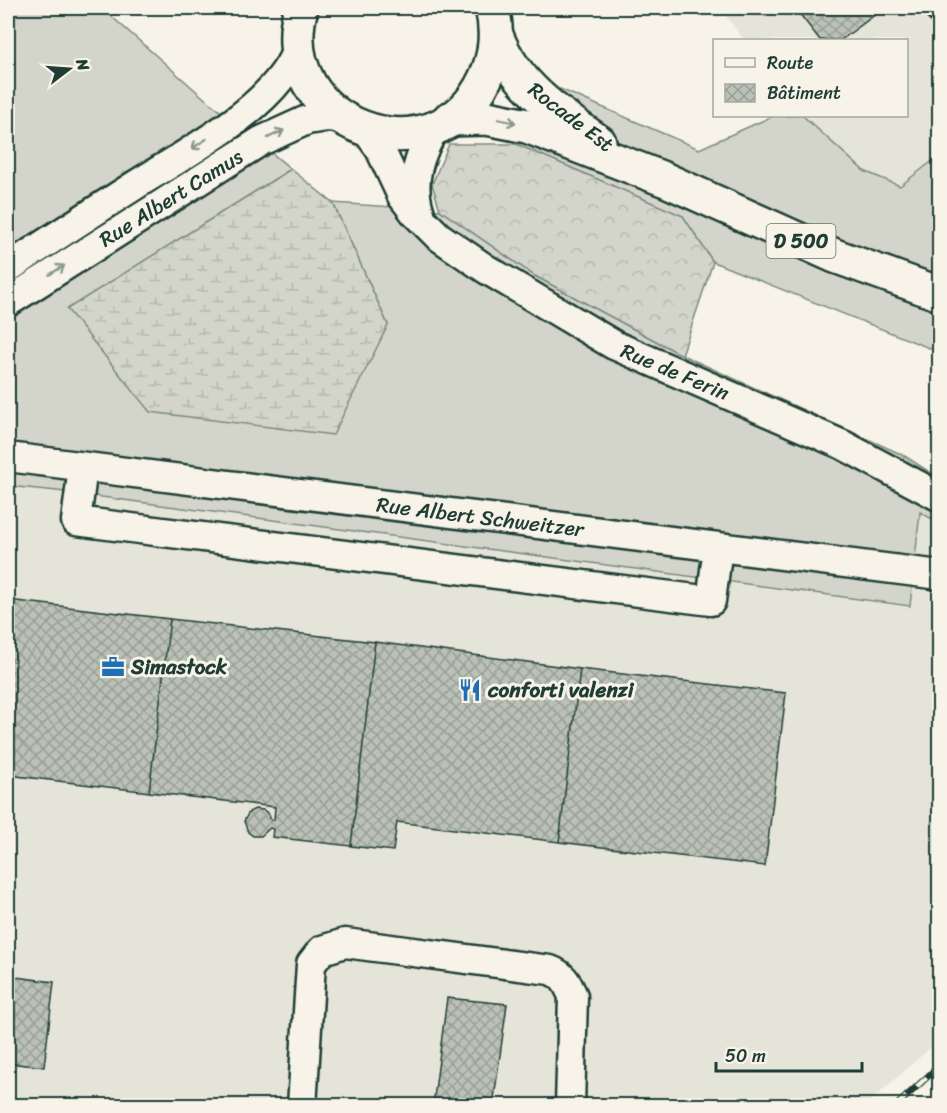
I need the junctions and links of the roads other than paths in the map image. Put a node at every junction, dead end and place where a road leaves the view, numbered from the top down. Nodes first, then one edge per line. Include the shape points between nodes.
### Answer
1 (297, 21) edge
2 (494, 21) edge
3 (443, 123) junction
4 (354, 124) junction
5 (666, 180) junction
6 (425, 223) junction
7 (8, 268) edge
8 (939, 294) edge
9 (8, 302) edge
10 (12, 456) edge
11 (83, 467) junction
12 (939, 497) edge
13 (718, 547) junction
14 (939, 575) edge
15 (302, 1106) edge
16 (570, 1106) edge

1 - 4 main road via 303,68 312,87 326,105
1 -> 7 street, Rue Albert Camus via 295,56 279,81 250,109
2 - 3 main road via 492,60 483,83 468,104
2 - 5 main road, Rocade Est / D 500 via 510,65 533,90 588,134
3 - 4 main road, Rocade Est via 402,134
3 -> 5 main road, Rocade Est / D 500 via 487,118 516,123
3 - 6 street, Rue de Ferin via 421,157 414,182
4 - 6 street, Rue de Ferin via 380,149 402,196
9 -> 4 street, Rue Albert Camus via 261,141 307,120 328,117
5 - 8 main road, Rocade Est / D 500 via 835,256
6 - 12 street, Rue de Ferin via 486,269 614,345 843,445
10 - 11 street, Rue Albert Schweitzer
11 - 13 street, Rue Albert Schweitzer
11 - 13 street via 76,521 111,526 711,601
13 - 14 street, Rue Albert Schweitzer
15 - 16 street via 310,964 322,950 345,943 561,974 573,996

